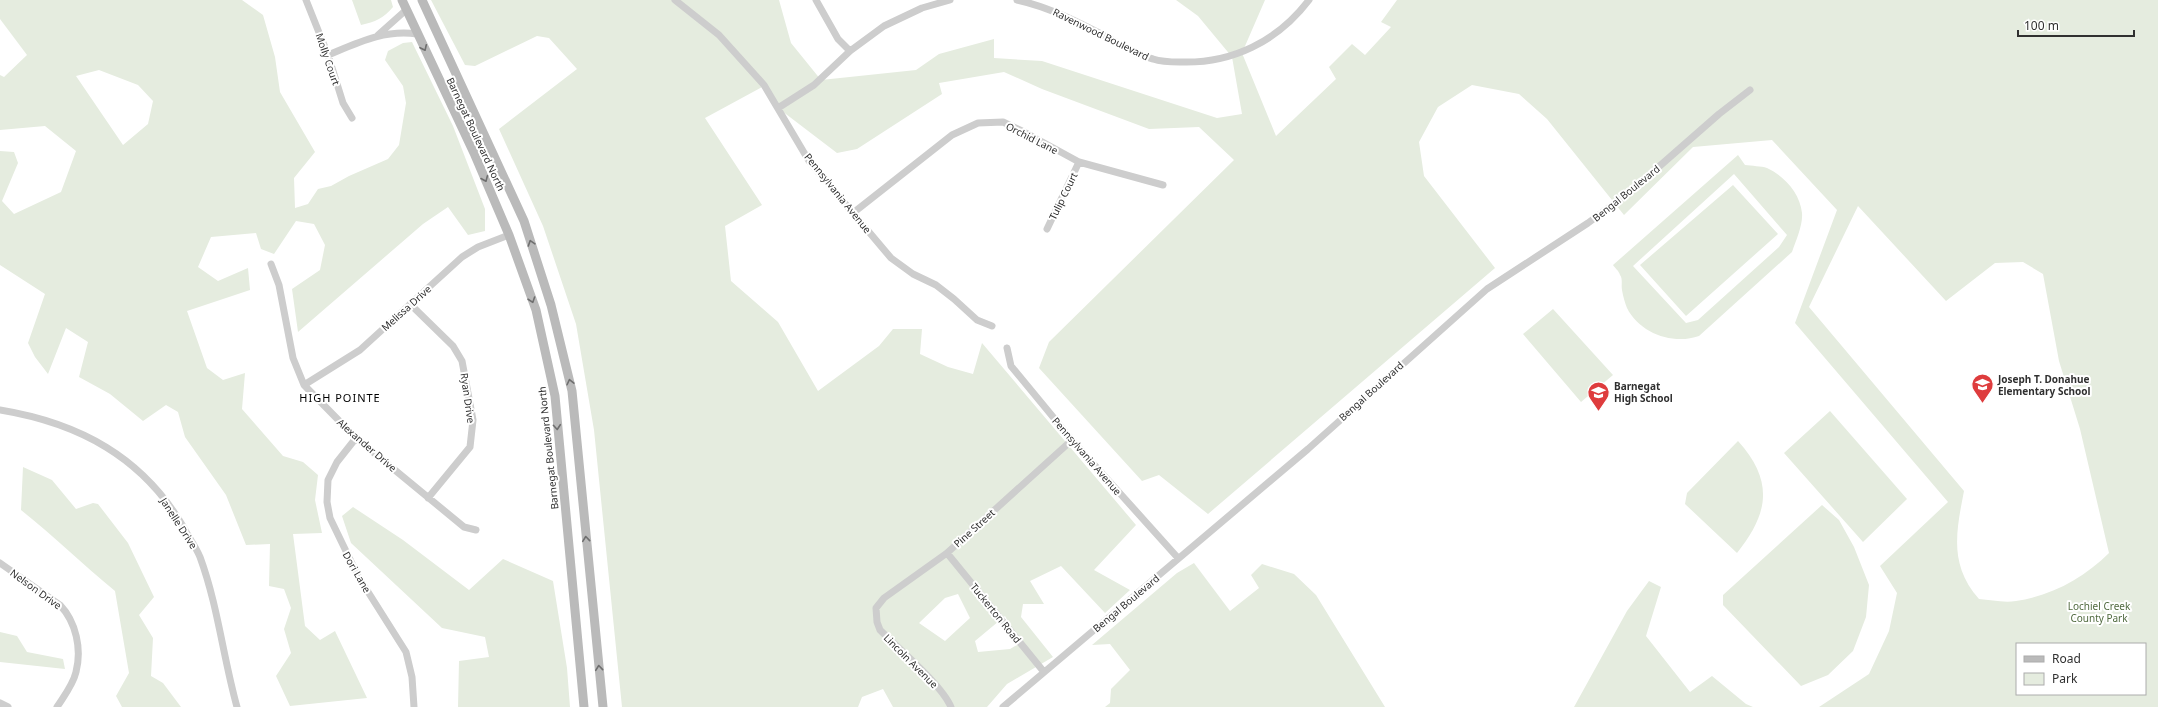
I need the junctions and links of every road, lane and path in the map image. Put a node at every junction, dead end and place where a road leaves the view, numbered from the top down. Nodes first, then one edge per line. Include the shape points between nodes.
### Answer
1 (306, 0) edge
2 (402, 0) edge
3 (422, 0) edge
4 (675, 0) edge
5 (816, 0) edge
6 (950, 0) edge
7 (1017, 0) edge
8 (1309, 0) edge
9 (406, 10) junction
10 (417, 34) junction
11 (378, 35) junction
12 (850, 51) junction
13 (328, 55) junction
14 (1750, 90) dead end
15 (778, 108) junction
16 (352, 118) dead end
17 (1079, 162) junction
18 (1163, 185) dead end
19 (853, 213) junction
20 (1047, 229) dead end
21 (509, 235) junction
22 (271, 264) dead end
23 (410, 304) junction
24 (992, 326) dead end
25 (1007, 348) dead end
26 (304, 385) junction
27 (0, 410) edge
28 (356, 438) junction
29 (1072, 440) junction
30 (428, 498) junction
31 (476, 530) dead end
32 (947, 553) junction
33 (1178, 558) junction
34 (0, 563) edge
35 (876, 613) joint
36 (1044, 672) junction
37 (0, 703) edge
38 (8, 707) edge
39 (57, 707) edge
40 (237, 707) edge
41 (414, 707) edge
42 (584, 707) edge
43 (603, 707) edge
44 (951, 707) edge
45 (1003, 707) edge

1 - 13 street, Molly Court
2 - 9 street, Barnegat Boulevard North
43 -> 3 street, Barnegat Boulevard North via 572,391 551,305 524,221
4 - 15 street, Pennsylvania Avenue via 719,35 764,85
5 - 12 street via 838,39
6 - 12 street via 900,16
7 - 8 street, Ravenwood Boulevard via 1076,21 1154,60 1197,63 1239,54 1257,46 1287,25
9 - 10 street, Barnegat Boulevard North
9 - 11 street
10 - 11 street via 408,32
10 -> 21 street, Barnegat Boulevard North via 474,153
11 - 13 street
12 - 15 street via 814,85
13 - 16 street, Molly Court via 343,102
14 - 33 street, Bengal Boulevard via 1630,192 1588,223 1487,289 1308,449
15 - 19 street, Pennsylvania Avenue via 809,160
17 - 18 street, Orchid Lane
17 - 19 street, Orchid Lane via 1003,122 978,123 952,135
17 - 20 street, Tulip Court
19 - 24 street, Pennsylvania Avenue via 891,258 912,274 936,285 977,320
21 - 23 street, Melissa Drive via 478,247 462,257
21 -> 42 street, Barnegat Boulevard North via 536,310 555,396
22 - 26 street, Alexander Drive via 279,285 293,358
23 - 26 street, Melissa Drive via 360,350
23 - 30 street, Ryan Drive via 453,346 462,361 473,420 470,447
25 - 29 street, Pennsylvania Avenue via 1011,366
26 - 28 street, Alexander Drive
27 - 40 street, Janelle Drive via 57,423 95,440 125,460 170,505 199,555 213,597
28 - 30 street, Alexander Drive
28 - 41 street, Dori Lane via 337,462 328,480 327,502 330,518 358,576 406,652 412,677
29 - 32 street, Pine Street
29 - 33 street, Pennsylvania Avenue
30 - 31 street, Alexander Drive via 464,527
32 - 35 street, Pine Street via 884,598 876,608
32 - 36 street, Tuckerton Road
33 - 36 street, Bengal Boulevard
34 - 39 street, Nelson Drive via 60,605 72,623 78,646 76,672 72,684
35 - 44 street, Lincoln Avenue via 880,630 937,687
36 - 45 street, Bengal Boulevard
37 - 38 street

